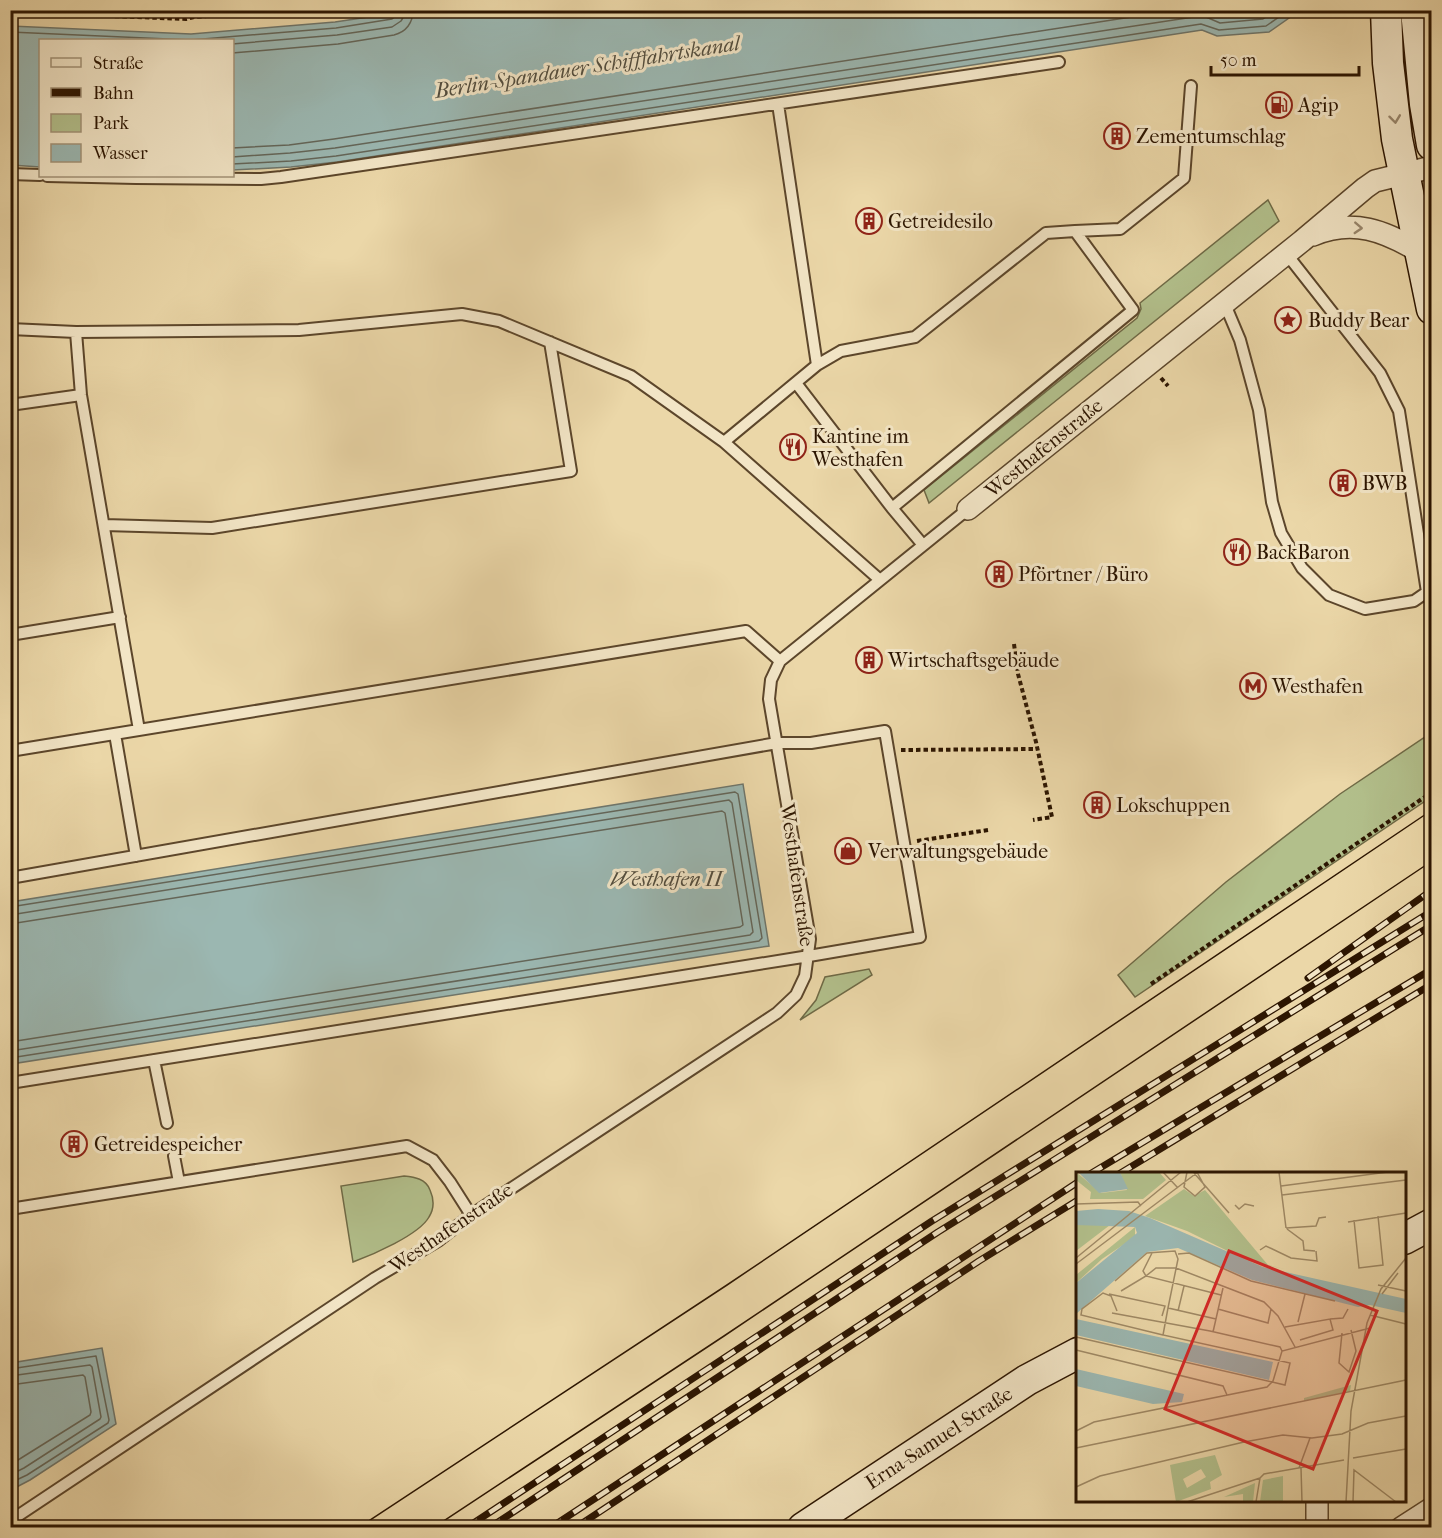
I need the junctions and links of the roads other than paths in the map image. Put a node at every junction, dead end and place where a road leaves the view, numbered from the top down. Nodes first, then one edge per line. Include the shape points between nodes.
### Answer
1 (1386, 10) edge
2 (1416, 10) edge
3 (1059, 62) dead end
4 (1191, 86) dead end
5 (778, 104) junction
6 (1431, 146) edge
7 (1418, 170) edge
8 (10, 174) edge
9 (39, 175) edge
10 (92, 177) edge
11 (1075, 231) junction
12 (1294, 247) junction
13 (1420, 252) junction
14 (1224, 302) junction
15 (1431, 309) edge
16 (10, 329) edge
17 (76, 332) junction
18 (550, 342) junction
19 (817, 365) junction
20 (796, 383) junction
21 (81, 395) junction
22 (10, 405) edge
23 (723, 442) junction
24 (892, 508) junction
25 (968, 509) joint
26 (104, 525) junction
27 (923, 545) junction
28 (880, 580) junction
29 (120, 617) junction
30 (10, 635) edge
31 (780, 661) junction
32 (139, 730) junction
33 (115, 734) junction
34 (777, 743) junction
35 (10, 751) edge
36 (136, 856) junction
37 (10, 878) edge
38 (809, 956) junction
39 (154, 1060) junction
40 (10, 1083) edge
41 (167, 1123) dead end
42 (174, 1156) dead end
43 (179, 1182) junction
44 (10, 1209) edge
45 (471, 1215) junction
46 (1431, 1224) edge
47 (1406, 1238) edge
48 (1076, 1354) edge
49 (1317, 1502) edge
50 (1431, 1508) edge
51 (10, 1521) edge
52 (803, 1527) edge
53 (1317, 1527) edge
54 (1401, 1527) edge

1 -> 7 main road via 1397,139
2 - 6 main road
3 - 5 lane
4 - 11 lane via 1184,178 1120,229
5 - 10 lane via 280,177
5 - 19 lane
7 - 12 street, Westhafenstraße via 1375,181
7 - 13 main road
8 - 9 lane
11 - 19 lane via 1046,233 915,337 841,351
11 - 24 lane via 1133,310
12 -> 13 street, Westhafenstraße via 1320,232 1357,227 1386,234
12 - 14 street, Westhafenstraße
12 - 14 lane via 1380,373 1399,411 1426,592 1414,602 1365,609 1329,595 1302,568 1281,533 1272,502 1259,410 1240,340
13 - 15 main road
14 - 25 street, Westhafenstraße
16 - 17 lane
17 - 18 lane via 299,330 462,314 499,321
17 - 21 lane
18 - 23 lane via 631,376
18 - 26 lane via 571,471 212,528
19 - 20 lane
20 - 23 lane
20 - 24 lane
21 - 22 lane
21 - 26 lane
23 - 28 lane
24 - 27 lane
25 - 27 lane, Westhafenstraße
26 - 29 lane
27 - 28 lane, Westhafenstraße
28 - 31 lane, Westhafenstraße
29 - 30 lane
29 - 32 lane
31 - 32 lane via 746,631
31 - 34 lane, Westhafenstraße via 771,680 769,699
32 - 33 lane
33 - 35 lane
33 - 36 lane
34 - 36 lane
34 - 38 lane, Westhafenstraße via 810,939
34 - 38 lane via 810,743 885,731 920,937
36 - 37 lane
38 - 39 lane
38 - 45 lane, Westhafenstraße via 796,995 777,1013
39 - 40 lane
39 - 41 lane
42 - 43 lane
43 - 44 lane
43 - 45 lane via 407,1146 433,1160
45 - 51 lane, Westhafenstraße via 438,1241 375,1278
46 - 47 main road
48 - 52 main road, Erna-Samuel-Straße via 1027,1380
49 - 53 street
50 - 54 street

